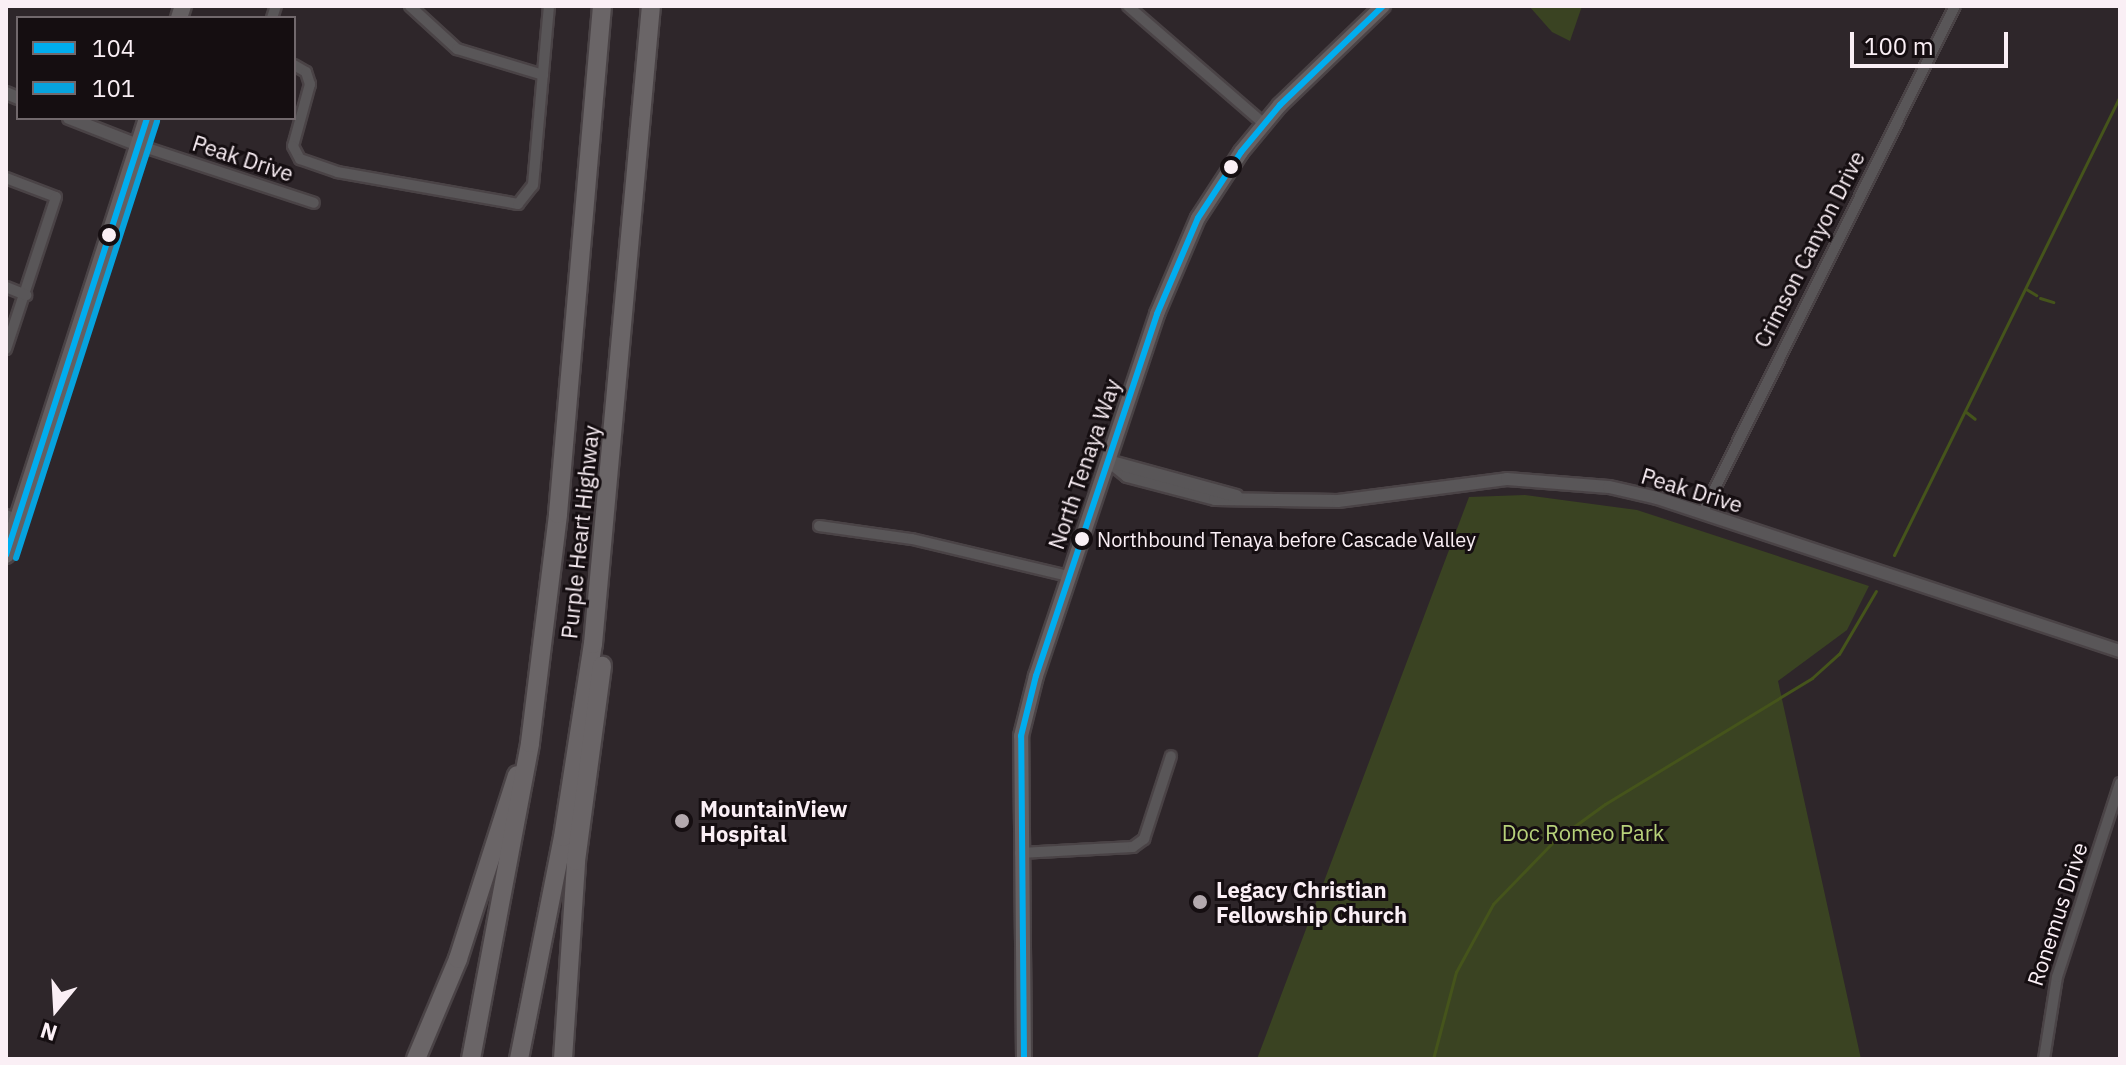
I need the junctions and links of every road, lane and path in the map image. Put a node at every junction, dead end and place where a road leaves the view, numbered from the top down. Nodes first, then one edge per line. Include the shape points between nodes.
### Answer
1 (410, 6) edge
2 (549, 6) edge
3 (602, 6) edge
4 (651, 6) edge
5 (1128, 6) edge
6 (1383, 6) edge
7 (1955, 6) edge
8 (296, 66) edge
9 (543, 75) junction
10 (74, 120) edge
11 (146, 120) edge
12 (1263, 123) junction
13 (138, 145) junction
14 (6, 178) edge
15 (314, 203) dead end
16 (6, 287) edge
17 (26, 295) junction
18 (6, 349) edge
19 (615, 436) junction
20 (1110, 462) junction
21 (1703, 512) junction
22 (12, 518) edge
23 (819, 526) dead end
24 (6, 555) edge
25 (1069, 576) junction
26 (2120, 651) edge
27 (530, 743) junction
28 (1171, 756) dead end
29 (2120, 783) edge
30 (1020, 853) junction
31 (416, 1059) edge
32 (471, 1059) edge
33 (519, 1059) edge
34 (563, 1059) edge
35 (1024, 1059) edge
36 (2044, 1059) edge

1 - 9 street via 457,49
2 - 9 street
3 - 27 highway, Purple Heart Highway via 558,514
4 - 19 highway, Purple Heart Highway via 635,142
5 - 12 street
6 - 12 main road, North Tenaya Way
7 - 21 street, Crimson Canyon Drive
8 - 9 street via 306,72 310,84 293,146 300,159 337,172 511,205 531,192
10 - 13 street, Peak Drive
11 - 13 main road
12 - 20 main road, North Tenaya Way via 1222,179 1178,259
13 - 15 street, Peak Drive
13 - 22 main road
14 - 17 street via 56,197
16 - 17 street
17 - 18 street
19 - 33 highway, Purple Heart Highway via 590,659
19 - 34 highway via 620,498 576,861
20 - 21 street, Peak Drive via 1216,486 1236,496 1338,501 1454,483 1537,479 1609,487
20 - 25 main road, North Tenaya Way
21 - 26 street, Peak Drive
22 - 24 main road
23 - 25 street via 936,544
25 - 30 main road, North Tenaya Way via 1021,736
27 - 31 highway via 500,818 458,959
27 - 32 highway, Purple Heart Highway
28 - 30 street via 1144,839 1133,847
29 - 36 street, Ronemus Drive via 2057,977
30 - 35 main road, North Tenaya Way

